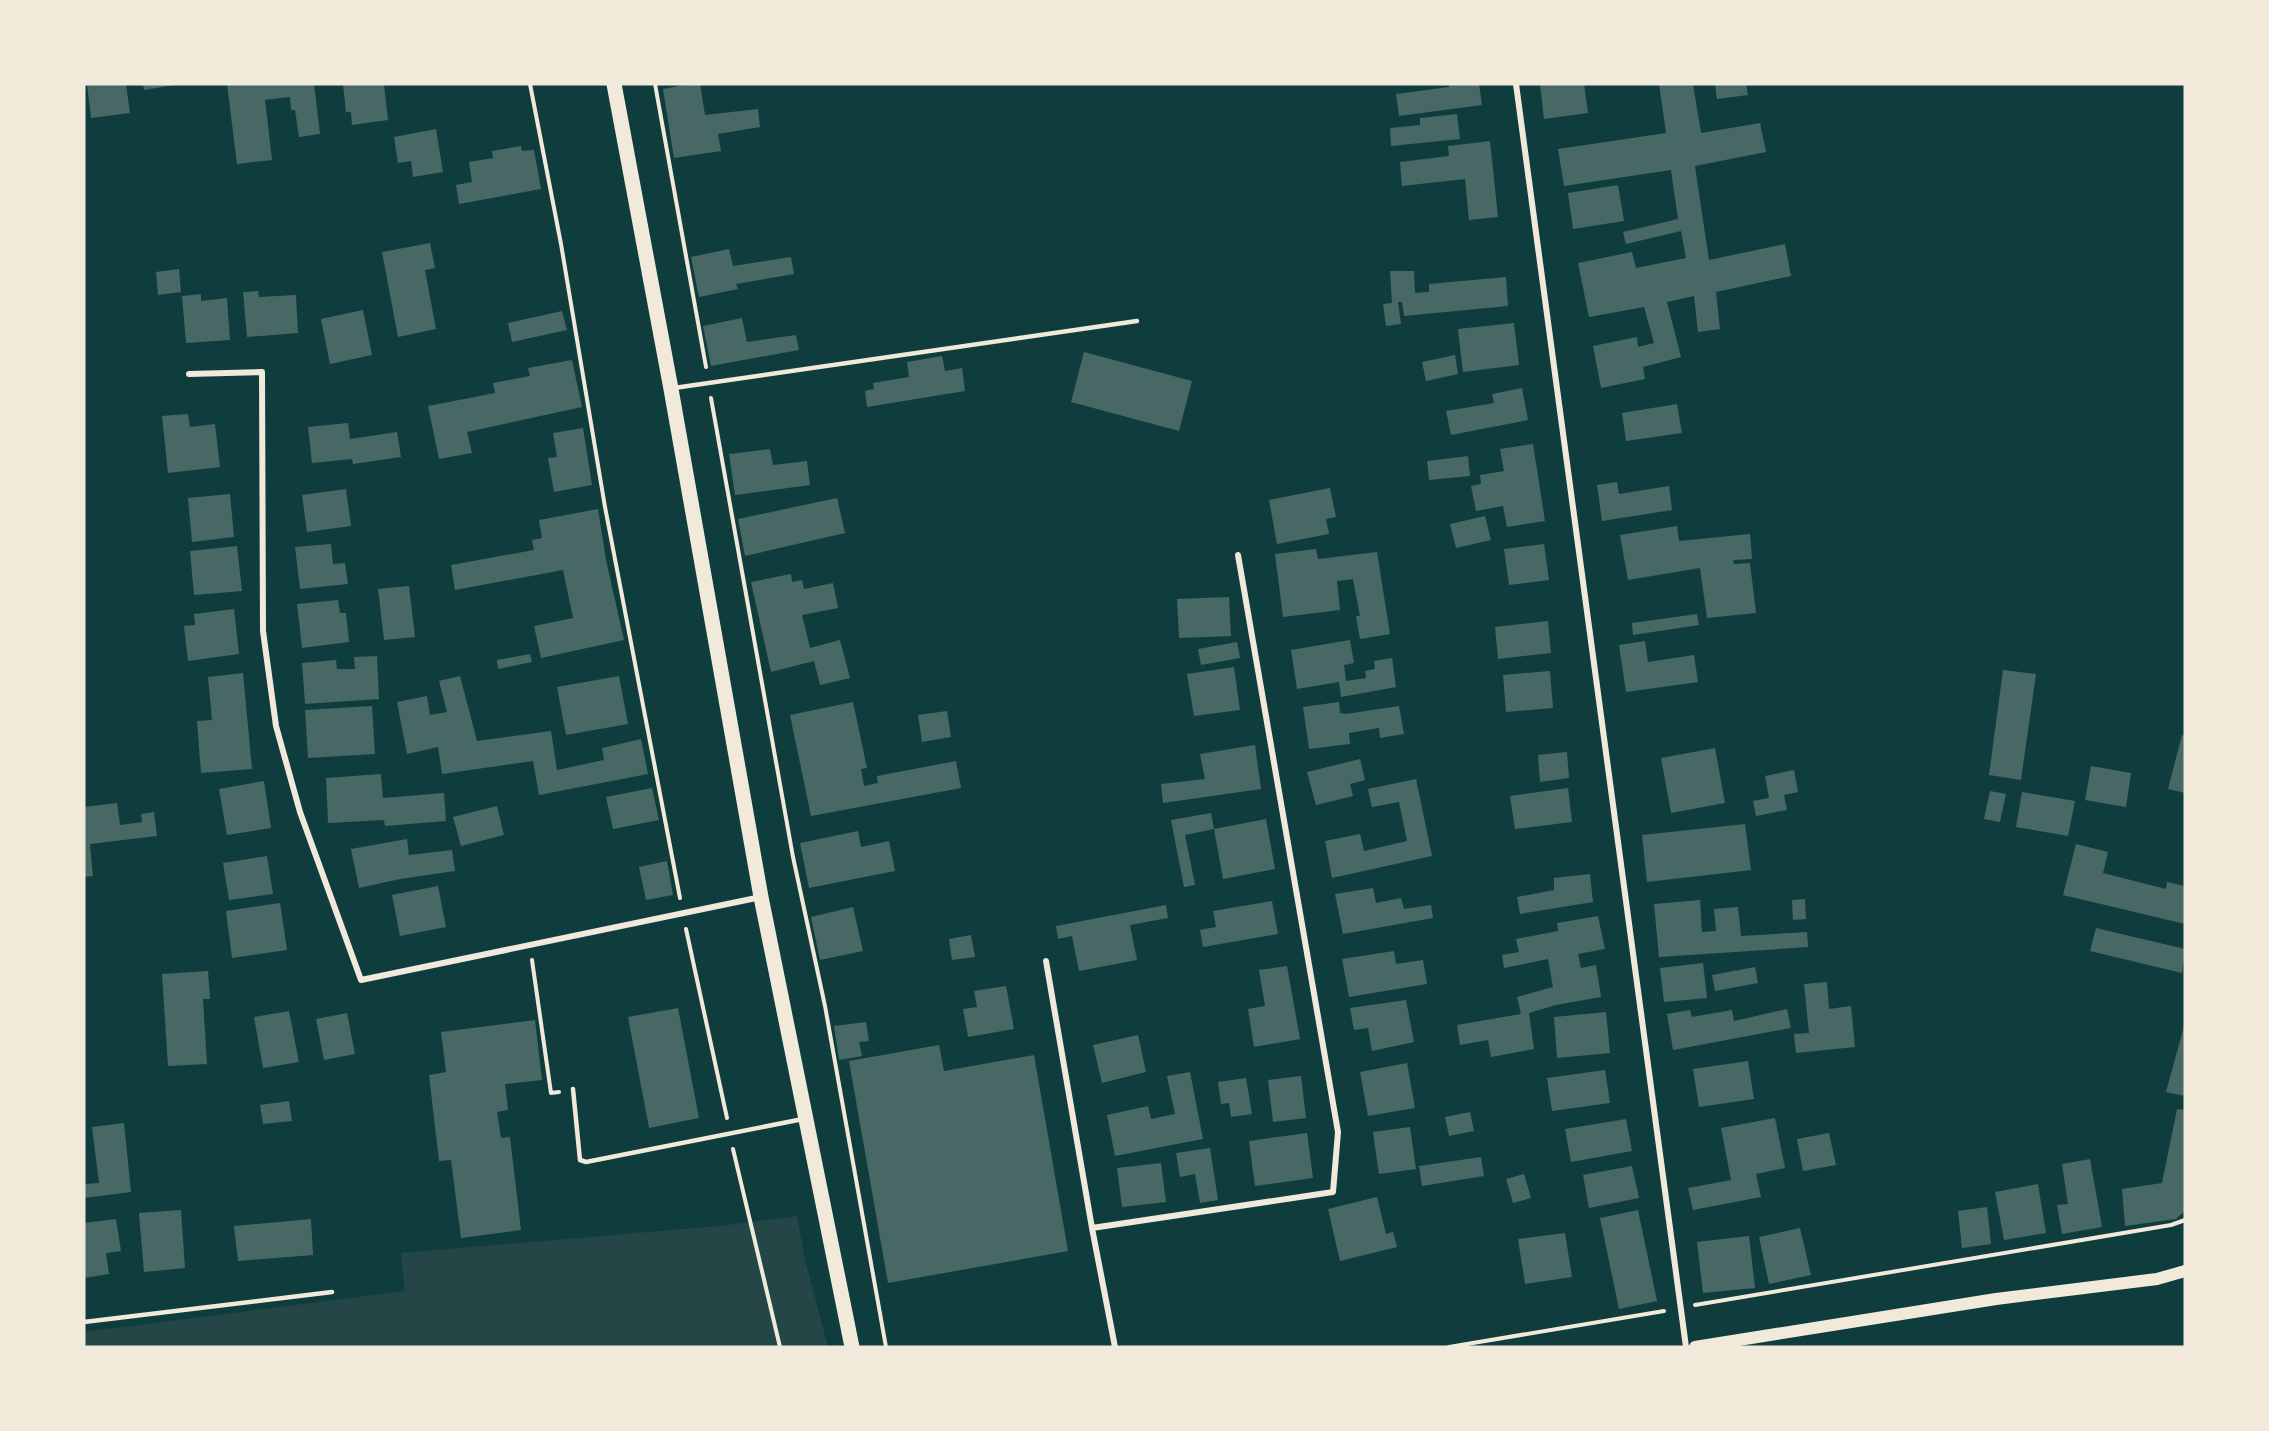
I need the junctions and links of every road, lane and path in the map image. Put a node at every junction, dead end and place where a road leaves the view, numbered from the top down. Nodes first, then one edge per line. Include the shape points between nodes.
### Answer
1 (530, 84) edge
2 (614, 84) edge
3 (655, 84) edge
4 (1516, 84) edge
5 (1137, 321) dead end
6 (189, 374) dead end
7 (709, 383) junction
8 (672, 389) junction
9 (1238, 555) dead end
10 (761, 897) junction
11 (682, 913) junction
12 (529, 945) junction
13 (1046, 962) dead end
14 (573, 1089) joint
15 (806, 1118) junction
16 (730, 1134) junction
17 (2185, 1220) edge
18 (1092, 1228) junction
19 (2185, 1271) edge
20 (332, 1292) dead end
21 (1681, 1308) junction
22 (84, 1322) edge
23 (1714, 1345) edge
24 (780, 1347) edge
25 (852, 1347) edge
26 (886, 1347) edge
27 (1115, 1347) edge
28 (1449, 1347) edge
29 (1686, 1347) edge
30 (1695, 1347) edge

1 - 11 path
2 - 8 main road
3 - 7 path
4 - 21 street
5 - 7 lane
6 - 12 street via 262,372 263,632 276,726 300,812 361,980
7 - 8 lane
7 - 26 path via 792,857 825,1006
8 - 10 main road
9 - 18 street via 1338,1132 1333,1192
10 - 11 street
10 - 15 main road
11 - 12 street
11 - 16 path
12 - 14 path via 551,1093
13 - 18 street
14 - 16 lane via 580,1160 586,1162
15 - 16 lane
15 - 25 main road
16 - 24 path
17 - 21 path
18 - 27 street
19 - 23 main road via 2157,1279 1996,1299
20 - 22 lane
21 - 28 path
21 - 29 street
23 - 30 main road

